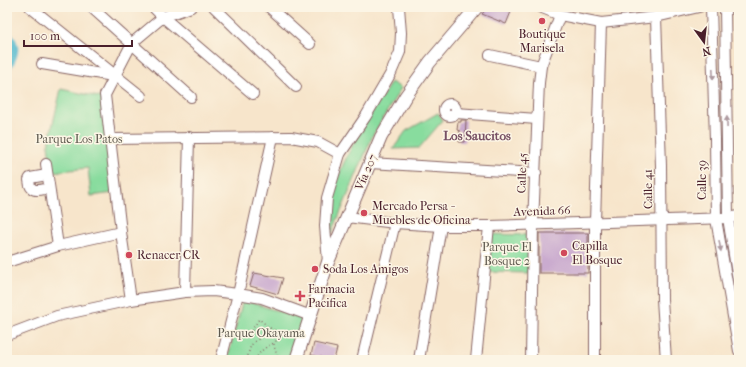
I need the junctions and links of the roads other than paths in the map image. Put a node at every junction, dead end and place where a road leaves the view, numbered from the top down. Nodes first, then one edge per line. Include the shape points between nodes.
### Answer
1 (30, 7) edge
2 (91, 7) edge
3 (153, 7) edge
4 (191, 7) edge
5 (214, 7) edge
6 (269, 7) edge
7 (399, 7) edge
8 (477, 7) edge
9 (540, 7) edge
10 (699, 7) edge
11 (712, 7) edge
12 (725, 7) edge
13 (560, 15) junction
14 (163, 17) junction
15 (656, 17) junction
16 (601, 23) junction
17 (132, 43) junction
18 (310, 44) dead end
19 (490, 55) dead end
20 (42, 64) dead end
21 (541, 66) junction
22 (114, 76) junction
23 (296, 87) dead end
24 (253, 94) dead end
25 (141, 96) dead end
26 (191, 97) dead end
27 (456, 113) dead end
28 (537, 119) junction
29 (189, 137) junction
30 (273, 137) junction
31 (111, 139) junction
32 (340, 154) junction
33 (370, 163) junction
34 (46, 164) dead end
35 (536, 173) junction
36 (47, 175) junction
37 (49, 188) junction
38 (739, 216) edge
39 (347, 217) junction
40 (728, 218) junction
41 (716, 219) junction
42 (662, 221) junction
43 (395, 222) junction
44 (595, 222) junction
45 (533, 224) junction
46 (441, 226) junction
47 (489, 226) junction
48 (121, 232) junction
49 (58, 246) junction
50 (7, 262) edge
51 (328, 262) junction
52 (739, 286) edge
53 (185, 292) junction
54 (238, 294) junction
55 (131, 300) junction
56 (310, 316) junction
57 (7, 335) edge
58 (739, 351) edge
59 (221, 360) edge
60 (296, 360) edge
61 (362, 360) edge
62 (419, 360) edge
63 (476, 360) edge
64 (531, 360) edge
65 (595, 360) edge
66 (666, 360) edge

1 - 22 street
2 - 17 street
3 - 14 street
4 - 14 street
5 - 23 street
6 - 18 street
7 - 32 street via 401,33 405,43 366,116
8 - 33 main road, Vía 207 via 430,62 405,97 381,137
9 - 13 street
10 - 15 street
11 -> 41 street, Calle 39
40 -> 12 street
13 - 16 street
13 - 21 street, Calle 45
14 - 17 street
14 - 24 street
15 - 16 street
15 - 42 street, Calle 41
16 - 44 street
17 - 22 street
17 - 26 street
19 - 21 street
20 - 22 street
21 - 28 street, Calle 45
22 - 25 street
22 - 31 street via 105,95
27 - 28 street
28 - 35 street, Calle 45
29 - 30 street
29 - 31 street
29 - 53 street
30 - 32 street via 292,137 318,142
30 - 54 street
31 - 48 street
32 - 51 street via 327,198 325,226
33 - 35 street
33 - 39 main road, Vía 207
34 - 36 street
35 - 45 street, Calle 45
36 - 37 street
36 - 37 street via 28,180 32,189
37 - 49 street
38 - 40 street, Avenida 66
39 - 43 street, Avenida 66
39 - 51 main road, Vía 207
40 - 41 street, Avenida 66
40 - 52 street
41 - 42 street, Avenida 66
41 -> 58 street, Calle 39
42 - 44 street, Avenida 66
42 - 66 street, Calle 41 via 662,299
43 - 46 street, Avenida 66
43 - 61 street
44 - 45 street, Avenida 66
44 - 65 street
45 - 47 street, Avenida 66
45 - 64 street, Calle 45
46 - 47 street, Avenida 66
46 - 62 street
47 - 63 street
48 - 49 street
48 - 55 street
49 - 50 street
51 - 56 main road, Vía 207
53 - 54 street via 213,291
53 - 55 street
54 - 56 street via 262,298
54 - 59 street
55 - 57 street via 57,316
56 - 60 main road, Vía 207

